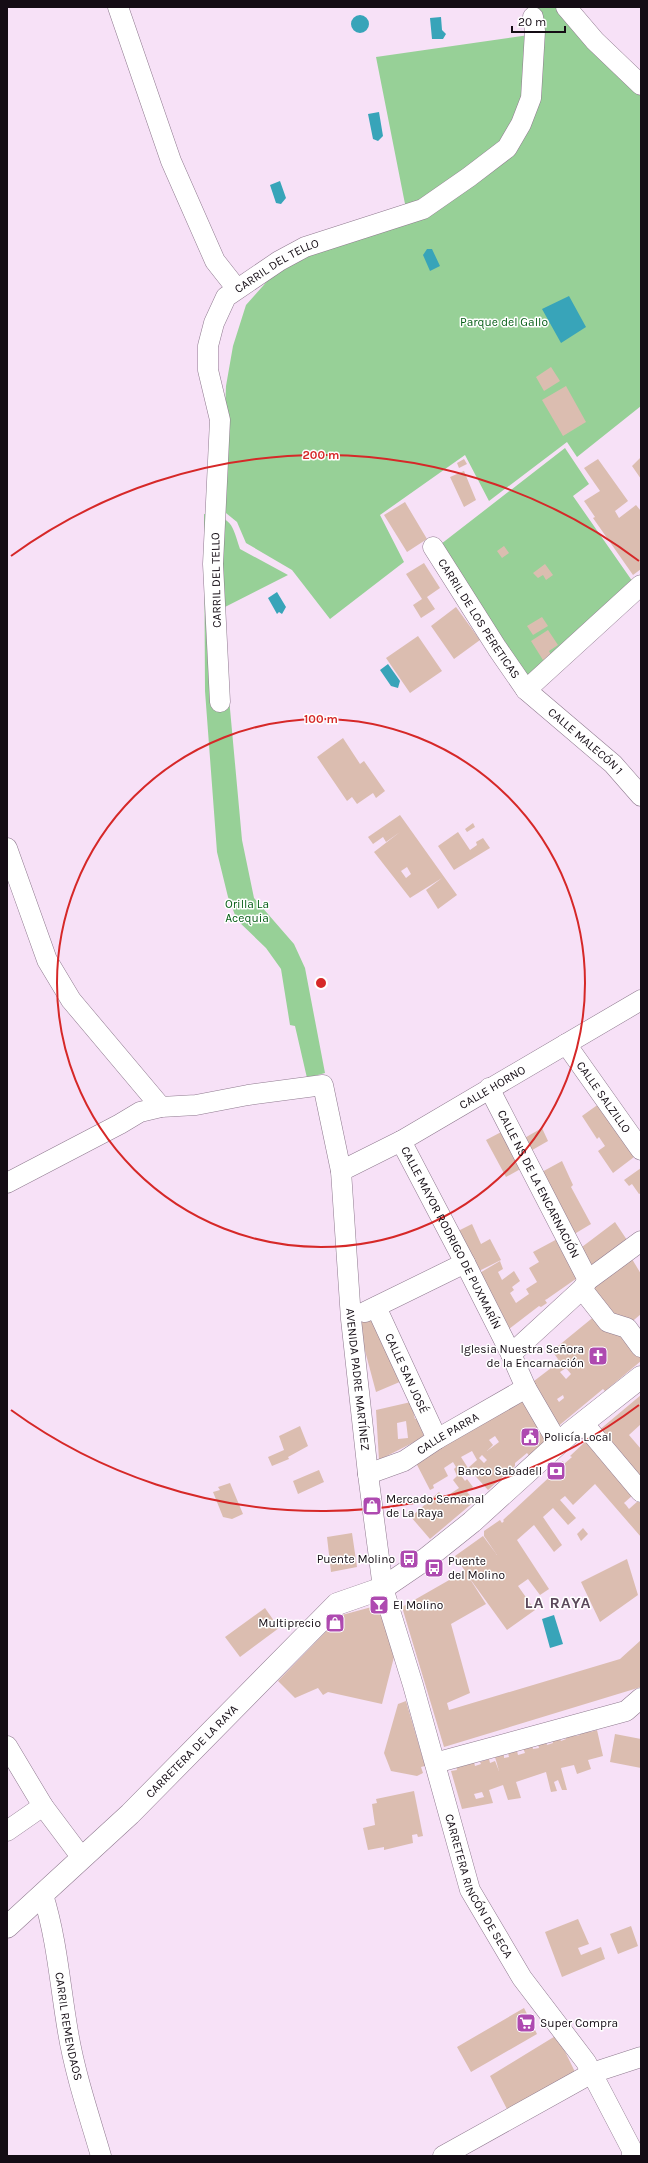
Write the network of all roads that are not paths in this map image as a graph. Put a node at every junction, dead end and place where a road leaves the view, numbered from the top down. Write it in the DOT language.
graph roads {
  1 [pos="118,7"];
  2 [pos="566,7"];
  3 [pos="533,17"];
  4 [pos="641,85"];
  5 [pos="237,289"];
  6 [pos="433,547"];
  7 [pos="641,585"];
  8 [pos="526,690"];
  9 [pos="220,702"];
  10 [pos="641,796"];
  11 [pos="7,848"];
  12 [pos="641,1000"];
  13 [pos="566,1044"];
  14 [pos="489,1088"];
  15 [pos="161,1107"];
  16 [pos="401,1141"];
  17 [pos="641,1150"];
  18 [pos="341,1171"];
  19 [pos="7,1183"];
  20 [pos="641,1241"];
  21 [pos="465,1263"];
  22 [pos="585,1284"];
  23 [pos="376,1307"];
  24 [pos="351,1319"];
  25 [pos="641,1347"];
  26 [pos="512,1354"];
  27 [pos="641,1377"];
  28 [pos="526,1388"];
  29 [pos="584,1423"];
  30 [pos="437,1439"];
  31 [pos="558,1443"];
  32 [pos="368,1474"];
  33 [pos="641,1492"];
  34 [pos="383,1588"];
  35 [pos="641,1698"];
  36 [pos="633,1713"];
  37 [pos="7,1746"];
  38 [pos="435,1763"];
  39 [pos="43,1806"];
  40 [pos="7,1830"];
  41 [pos="82,1858"];
  42 [pos="43,1895"];
  43 [pos="7,1927"];
  44 [pos="641,2057"];
  45 [pos="592,2073"];
  46 [pos="102,2156"];
  47 [pos="443,2156"];
  48 [pos="632,2156"];
  1 -- 5 [label="street"];
  2 -- 4 [label="street"];
  3 -- 5 [label="street, CARRIL DEL TELLO"];
  5 -- 9 [label="street, CARRIL DEL TELLO"];
  6 -- 8 [label="street, CARRIL DE LOS PERETICAS"];
  7 -- 8 [label="street"];
  8 -- 10 [label="street, CALLE MALECÓN 1"];
  11 -- 15 [label="street"];
  12 -- 13 [label="street, CALLE HORNO"];
  13 -- 14 [label="street, CALLE HORNO"];
  13 -- 17 [label="street, CALLE SALZILLO"];
  14 -- 16 [label="street, CALLE HORNO"];
  14 -- 22 [label="street, CALLE NS DE LA ENCARNACIÓN"];
  15 -- 18 [label="street, AVENIDA PADRE MARTÍNEZ"];
  15 -- 19 [label="street"];
  16 -- 18 [label="street, CALLE HORNO"];
  16 -- 21 [label="street, CALLE MAYOR RODRIGO DE PUXMARÍN"];
  18 -- 24 [label="street, AVENIDA PADRE MARTÍNEZ"];
  20 -- 22 [label="street"];
  21 -- 23 [label="street"];
  21 -- 26 [label="street, CALLE MAYOR RODRIGO DE PUXMARÍN"];
  22 -- 25 [label="street, CALLE NS DE LA ENCARNACIÓN"];
  22 -- 26 [label="street"];
  23 -- 24 [label="street"];
  23 -- 30 [label="street, CALLE SAN JOSÉ"];
  24 -- 32 [label="street, AVENIDA PADRE MARTÍNEZ"];
  26 -- 28 [label="street, CALLE MAYOR RODRIGO DE PUXMARÍN"];
  27 -- 29 [label="main road, CARRETERA DE LA RAYA"];
  28 -- 30 [label="street, CALLE PARRA"];
  28 -- 31 [label="street, CALLE MAYOR RODRIGO DE PUXMARÍN"];
  29 -- 31 [label="main road, CARRETERA DE LA RAYA"];
  29 -- 33 [label="street"];
  30 -- 32 [label="street, CALLE PARRA"];
  31 -- 34 [label="main road, CARRETERA DE LA RAYA"];
  32 -- 34 [label="street, AVENIDA PADRE MARTÍNEZ"];
  34 -- 38 [label="street, CARRETERA RINCÓN DE SECA"];
  34 -- 41 [label="main road, CARRETERA DE LA RAYA"];
  35 -- 36 [label="street"];
  36 -- 38 [label="street"];
  37 -- 39 [label="street"];
  38 -- 45 [label="street, CARRETERA RINCÓN DE SECA"];
  39 -- 40 [label="street"];
  39 -- 41 [label="street"];
  41 -- 42 [label="main road, CARRETERA DE LA RAYA"];
  42 -- 43 [label="main road, CARRETERA DE LA RAYA"];
  42 -- 46 [label="street, CARRIL REMENDAOS"];
  44 -- 45 [label="street"];
  45 -- 47 [label="street"];
  45 -- 48 [label="street, CARRETERA RINCÓN DE SECA"];
}
